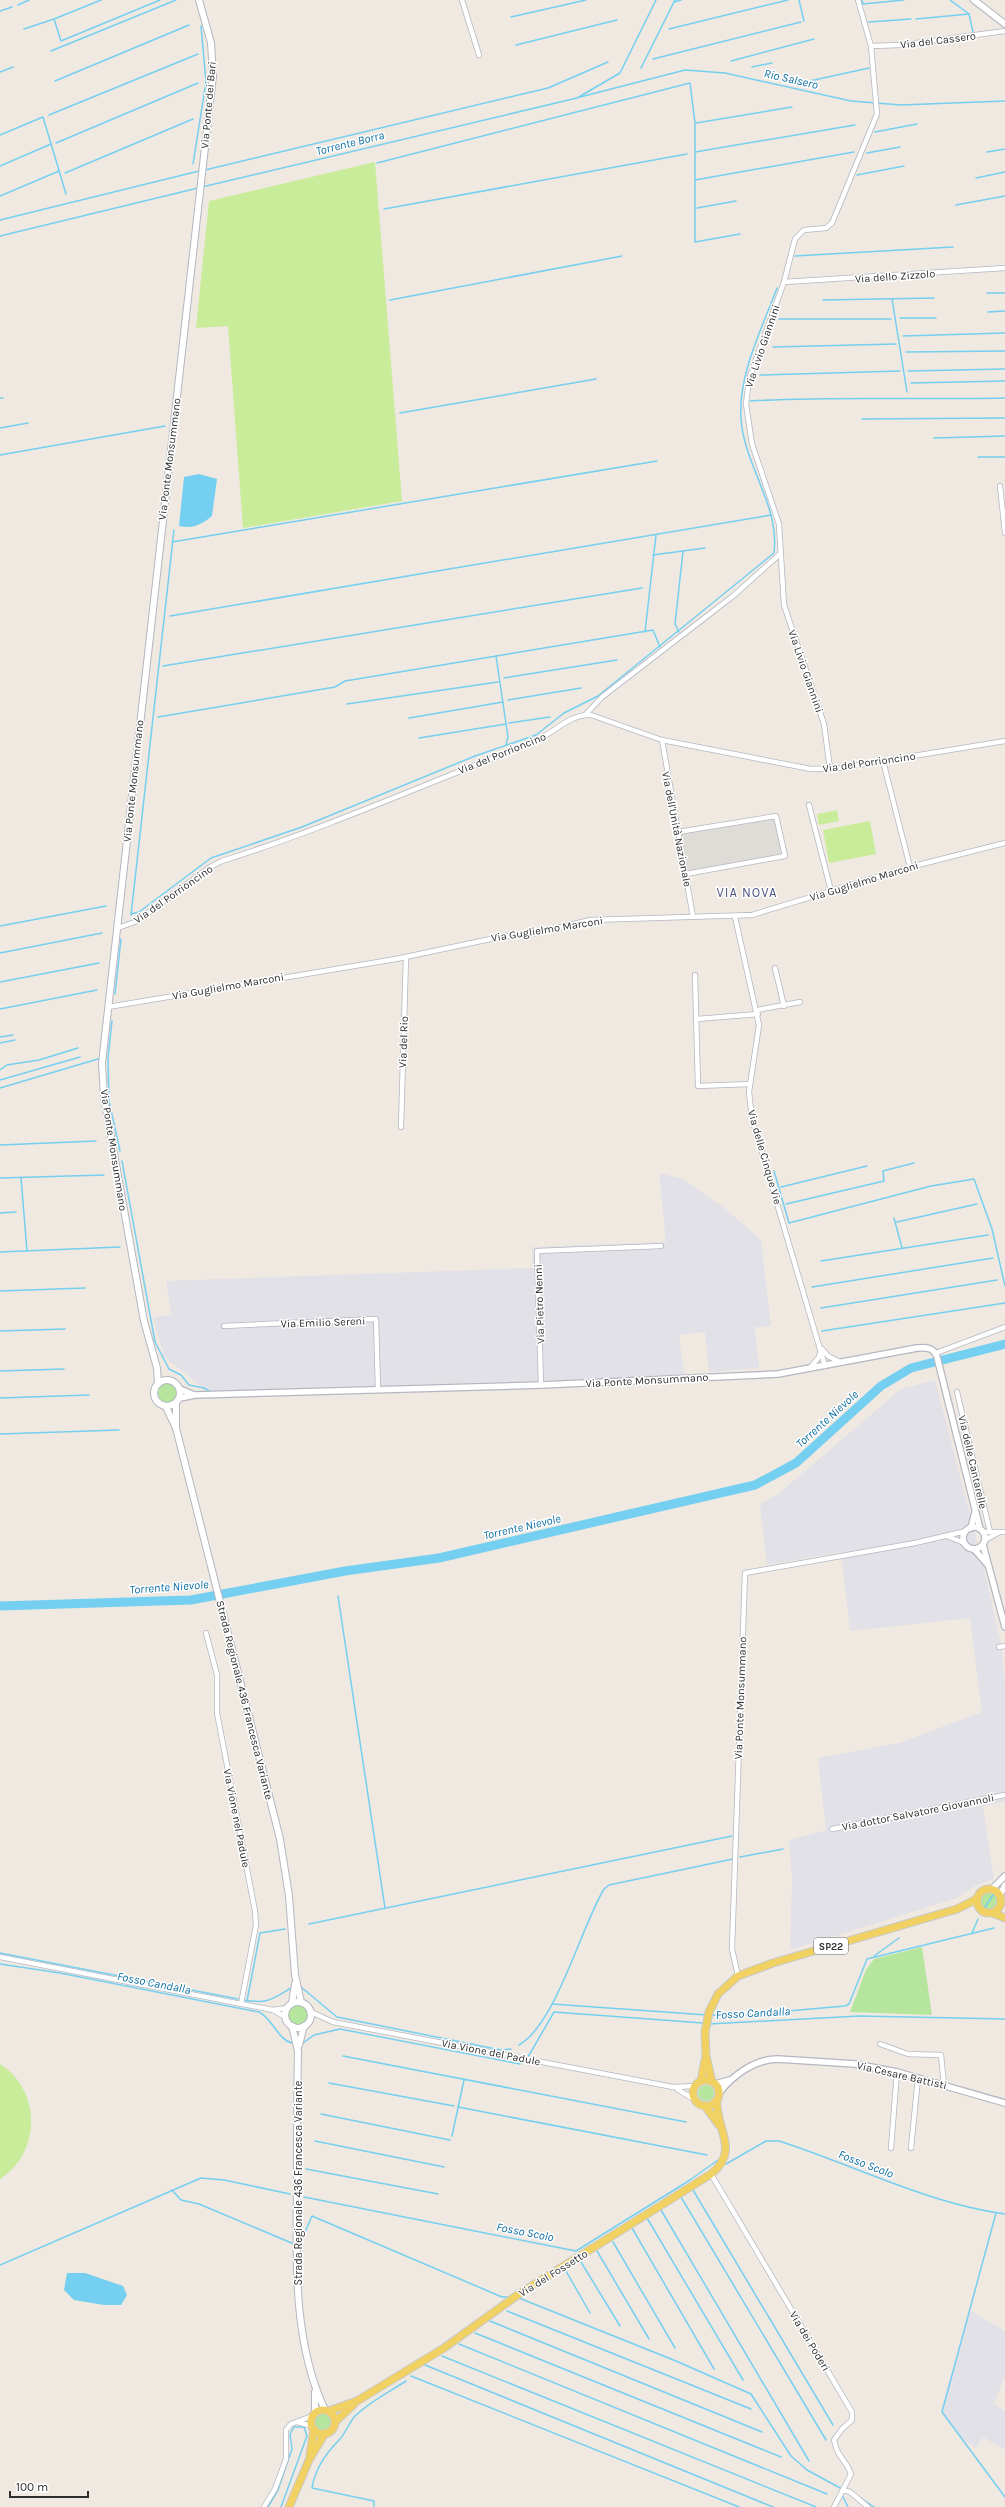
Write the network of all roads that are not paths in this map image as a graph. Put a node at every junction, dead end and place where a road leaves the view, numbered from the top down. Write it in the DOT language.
graph roads {
  1 [pos="200,0"];
  2 [pos="462,0"];
  3 [pos="858,0"];
  4 [pos="974,0"];
  5 [pos="1005,24"];
  6 [pos="1005,31"];
  7 [pos="871,46"];
  8 [pos="479,55"];
  9 [pos="200,190"];
  10 [pos="1005,268"];
  11 [pos="784,282"];
  12 [pos="1000,486"];
  13 [pos="1005,533"];
  14 [pos="780,554"];
  15 [pos="586,714"];
  16 [pos="662,740"];
  17 [pos="1005,741"];
  18 [pos="883,761"];
  19 [pos="830,769"];
  20 [pos="809,805"];
  21 [pos="678,832"];
  22 [pos="1005,843"];
  23 [pos="910,867"];
  24 [pos="686,874"];
  25 [pos="831,891"];
  26 [pos="693,917"];
  27 [pos="735,917"];
  28 [pos="118,928"];
  29 [pos="406,957"];
  30 [pos="775,968"];
  31 [pos="695,975"];
  32 [pos="800,1002"];
  33 [pos="784,1006"];
  34 [pos="108,1007"];
  35 [pos="758,1012"];
  36 [pos="697,1019"];
  37 [pos="750,1084"];
  38 [pos="401,1127"];
  39 [pos="661,1246"];
  40 [pos="224,1326"];
  41 [pos="1005,1327"];
  42 [pos="821,1347"];
  43 [pos="936,1356"];
  44 [pos="841,1363"];
  45 [pos="825,1366"];
  46 [pos="157,1368"];
  47 [pos="809,1369"];
  48 [pos="167,1380"];
  49 [pos="158,1384"];
  50 [pos="541,1385"];
  51 [pos="180,1389"];
  52 [pos="378,1389"];
  53 [pos="956,1392"];
  54 [pos="194,1395"];
  55 [pos="180,1398"];
  56 [pos="176,1404"];
  57 [pos="166,1407"];
  58 [pos="176,1428"];
  59 [pos="982,1503"];
  60 [pos="975,1506"];
  61 [pos="968,1530"];
  62 [pos="981,1531"];
  63 [pos="990,1532"];
  64 [pos="1002,1532"];
  65 [pos="947,1536"];
  66 [pos="984,1542"];
  67 [pos="964,1543"];
  68 [pos="974,1549"];
  69 [pos="990,1567"];
  70 [pos="1005,1627"];
  71 [pos="206,1633"];
  72 [pos="1005,1646"];
  73 [pos="999,1647"];
  74 [pos="1005,1795"];
  75 [pos="832,1829"];
  76 [pos="1005,1876"];
  77 [pos="1005,1885"];
  78 [pos="992,1889"];
  79 [pos="1000,1895"];
  80 [pos="977,1898"];
  81 [pos="1003,1906"];
  82 [pos="978,1908"];
  83 [pos="957,1909"];
  84 [pos="993,1913"];
  85 [pos="1005,1918"];
  86 [pos="0,1957"];
  87 [pos="296,1974"];
  88 [pos="738,1976"];
  89 [pos="292,2002"];
  90 [pos="301,2002"];
  91 [pos="240,2004"];
  92 [pos="287,2008"];
  93 [pos="273,2010"];
  94 [pos="311,2012"];
  95 [pos="285,2017"];
  96 [pos="292,2026"];
  97 [pos="304,2026"];
  98 [pos="880,2044"];
  99 [pos="298,2051"];
  100 [pos="706,2056"];
  101 [pos="897,2072"];
  102 [pos="918,2078"];
  103 [pos="730,2080"];
  104 [pos="714,2083"];
  105 [pos="698,2084"];
  106 [pos="944,2085"];
  107 [pos="673,2087"];
  108 [pos="718,2097"];
  109 [pos="695,2100"];
  110 [pos="1005,2103"];
  111 [pos="704,2106"];
  112 [pos="723,2132"];
  113 [pos="891,2148"];
  114 [pos="911,2148"];
  115 [pos="711,2174"];
  116 [pos="315,2386"];
  117 [pos="357,2401"];
  118 [pos="327,2411"];
  119 [pos="314,2414"];
  120 [pos="295,2422"];
  121 [pos="335,2422"];
  122 [pos="313,2428"];
  123 [pos="324,2433"];
  124 [pos="309,2460"];
  125 [pos="843,2489"];
  126 [pos="264,2507"];
  127 [pos="289,2507"];
  128 [pos="834,2507"];
  129 [pos="868,2507"];
  1 -- 9 [label="main road, Via Ponte dei Bari"];
  2 -- 8 [label="street"];
  3 -- 7 [label="street, Via Livio Giannini"];
  4 -- 5 [label="main road"];
  6 -- 7 [label="street, Via del Cassero"];
  7 -- 11 [label="street, Via Livio Giannini"];
  9 -- 28 [label="main road, Via Ponte Monsummano"];
  10 -- 11 [label="street, Via dello Zizzolo"];
  11 -- 14 [label="street, Via Livio Giannini"];
  12 -- 13 [label="street"];
  14 -- 15 [label="street"];
  14 -- 19 [label="street, Via Livio Giannini"];
  15 -- 16 [label="street, Via del Porrioncino"];
  15 -- 28 [label="street, Via del Porrioncino"];
  16 -- 19 [label="street, Via del Porrioncino"];
  16 -- 21 [label="street, Via dell'Unità Nazionale"];
  17 -- 18 [label="street, Via del Porrioncino"];
  18 -- 19 [label="street, Via del Porrioncino"];
  18 -- 23 [label="street"];
  20 -- 25 [label="street"];
  21 -- 24 [label="street, Via dell'Unità Nazionale"];
  21 -- 24 [label="street"];
  22 -- 23 [label="street, Via Guglielmo Marconi"];
  23 -- 25 [label="street, Via Guglielmo Marconi"];
  24 -- 26 [label="street, Via dell'Unità Nazionale"];
  25 -- 27 [label="street, Via Guglielmo Marconi"];
  26 -- 27 [label="street, Via Guglielmo Marconi"];
  26 -- 29 [label="street, Via Guglielmo Marconi"];
  27 -- 35 [label="street, Via delle Cinque Vie"];
  28 -- 34 [label="main road, Via Ponte Monsummano"];
  29 -- 34 [label="street, Via Guglielmo Marconi"];
  29 -- 38 [label="street, Via del Rio"];
  30 -- 33 [label="street"];
  31 -- 36 [label="street"];
  32 -- 33 [label="street"];
  33 -- 35 [label="street"];
  34 -- 46 [label="main road, Via Ponte Monsummano"];
  35 -- 36 [label="street"];
  35 -- 37 [label="street, Via delle Cinque Vie"];
  36 -- 37 [label="street"];
  37 -- 42 [label="street, Via delle Cinque Vie"];
  39 -- 50 [label="street, Via Pietro Nenni"];
  40 -- 52 [label="street, Via Emilio Sereni"];
  41 -- 43 [label="street"];
  42 -- 44 [label="street"];
  42 -- 45 [label="street, Via delle Cinque Vie"];
  42 -- 47 [label="street"];
  43 -- 44 [label="street, Via Ponte Monsummano"];
  43 -- 60 [label="street"];
  44 -- 45 [label="street, Via Ponte Monsummano"];
  45 -- 47 [label="street, Via Ponte Monsummano"];
  46 -- 48 [label="main road"];
  46 -- 49 [label="main road"];
  47 -- 50 [label="street, Via Ponte Monsummano"];
  48 -- 49 [label="main road"];
  48 -- 51 [label="main road"];
  49 -- 57 [label="main road"];
  50 -- 52 [label="street, Via Ponte Monsummano"];
  51 -- 54 [label="street"];
  51 -- 55 [label="main road"];
  52 -- 54 [label="street, Via Ponte Monsummano"];
  53 -- 59 [label="street, Via delle Cantarelle"];
  54 -- 55 [label="street"];
  55 -- 56 [label="main road"];
  56 -- 57 [label="main road"];
  56 -- 58 [label="main road"];
  57 -- 58 [label="main road"];
  58 -- 87 [label="main road, Strada Regionale 436 Francesca Variante"];
  59 -- 60 [label="street"];
  59 -- 63 [label="street, Via delle Cantarelle"];
  60 -- 61 [label="street"];
  60 -- 62 [label="street"];
  61 -- 62 [label="street"];
  61 -- 65 [label="street, Via Ponte Monsummano"];
  61 -- 67 [label="street"];
  62 -- 63 [label="street"];
  62 -- 66 [label="street"];
  63 -- 64 [label="street"];
  64 -- 66 [label="street"];
  65 -- 67 [label="street"];
  65 -- 88 [label="street, Via Ponte Monsummano"];
  66 -- 68 [label="street"];
  66 -- 69 [label="street"];
  67 -- 68 [label="street"];
  68 -- 69 [label="street"];
  69 -- 70 [label="street"];
  71 -- 91 [label="street, Via Vione nel Padule"];
  72 -- 73 [label="street"];
  74 -- 75 [label="street, Via dottor Salvatore Giovannoli"];
  76 -- 78 [label="street"];
  77 -- 79 [label="street"];
  78 -- 79 [label="main road"];
  78 -- 80 [label="main road, SP22"];
  79 -- 81 [label="main road"];
  80 -- 82 [label="main road"];
  80 -- 83 [label="main road, SP22"];
  81 -- 84 [label="main road"];
  82 -- 83 [label="main road, SP22"];
  82 -- 84 [label="main road, SP22"];
  83 -- 88 [label="main road, SP22"];
  84 -- 85 [label="main road"];
  86 -- 91 [label="street"];
  87 -- 89 [label="main road"];
  87 -- 90 [label="main road"];
  88 -- 100 [label="main road, SP22"];
  89 -- 90 [label="main road"];
  89 -- 92 [label="main road"];
  90 -- 94 [label="main road"];
  91 -- 93 [label="street"];
  92 -- 93 [label="street"];
  92 -- 95 [label="main road"];
  93 -- 95 [label="street"];
  94 -- 97 [label="main road"];
  94 -- 107 [label="street, Via Vione del Padule"];
  95 -- 96 [label="main road"];
  96 -- 97 [label="main road"];
  96 -- 99 [label="main road"];
  97 -- 99 [label="main road"];
  98 -- 106 [label="street"];
  99 -- 116 [label="main road, Strada Regionale 436 Francesca Variante"];
  100 -- 104 [label="main road, SP22"];
  100 -- 105 [label="main road, SP22"];
  101 -- 102 [label="street, Via Cesare Battisti"];
  101 -- 103 [label="street, Via Cesare Battisti"];
  101 -- 113 [label="street"];
  102 -- 106 [label="street, Via Cesare Battisti"];
  102 -- 114 [label="street"];
  103 -- 104 [label="street"];
  103 -- 108 [label="street"];
  104 -- 105 [label="main road"];
  104 -- 108 [label="main road, SP22"];
  105 -- 107 [label="street"];
  105 -- 109 [label="main road, SP22"];
  106 -- 110 [label="street, Via Cesare Battisti"];
  107 -- 109 [label="street"];
  108 -- 111 [label="main road"];
  108 -- 112 [label="main road, Via del Fossetto"];
  109 -- 111 [label="main road"];
  111 -- 112 [label="main road"];
  112 -- 115 [label="main road, Via del Fossetto"];
  115 -- 117 [label="main road, Via del Fossetto"];
  115 -- 125 [label="street, Via dei Poderi"];
  116 -- 118 [label="main road"];
  116 -- 119 [label="main road"];
  117 -- 118 [label="main road"];
  117 -- 121 [label="main road"];
  118 -- 119 [label="main road"];
  118 -- 121 [label="main road"];
  119 -- 120 [label="street"];
  119 -- 122 [label="main road"];
  120 -- 122 [label="street"];
  120 -- 126 [label="street"];
  121 -- 123 [label="main road"];
  122 -- 123 [label="main road"];
  122 -- 124 [label="main road"];
  123 -- 124 [label="main road"];
  124 -- 127 [label="main road"];
  125 -- 128 [label="street, Via dei Poderi"];
  125 -- 129 [label="street"];
}
